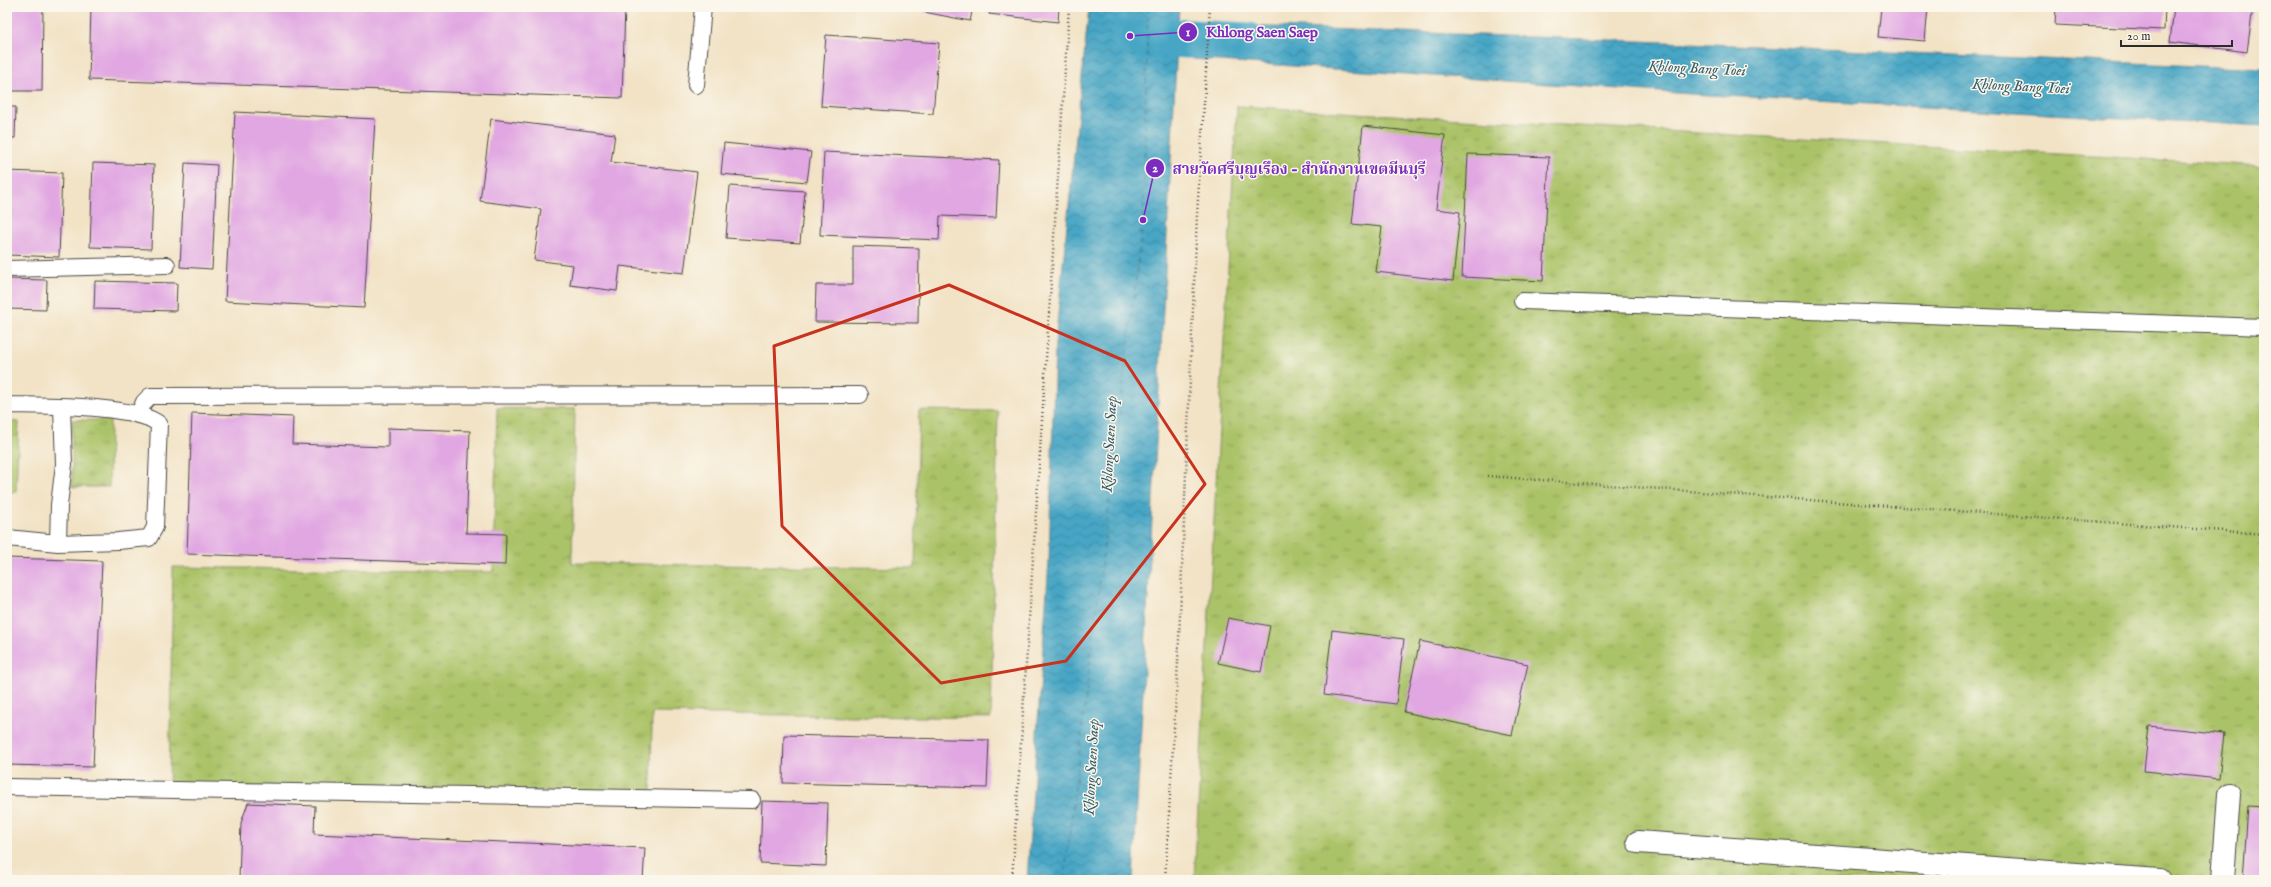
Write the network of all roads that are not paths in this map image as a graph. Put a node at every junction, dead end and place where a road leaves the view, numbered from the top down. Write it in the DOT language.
graph roads {
  1 [pos="703,7"];
  2 [pos="696,85"];
  3 [pos="167,265"];
  4 [pos="7,269"];
  5 [pos="1522,301"];
  6 [pos="2264,327"];
  7 [pos="860,395"];
  8 [pos="7,405"];
  9 [pos="62,407"];
  10 [pos="138,415"];
  11 [pos="7,538"];
  12 [pos="58,543"];
  13 [pos="7,787"];
  14 [pos="2229,794"];
  15 [pos="752,800"];
  16 [pos="1638,842"];
  17 [pos="2159,880"];
  18 [pos="2223,880"];
  1 -- 2 [label="lane"];
  3 -- 4 [label="lane"];
  5 -- 6 [label="lane"];
  7 -- 10 [label="lane"];
  8 -- 9 [label="lane"];
  9 -- 10 [label="lane"];
  9 -- 12 [label="lane"];
  10 -- 12 [label="lane"];
  11 -- 12 [label="lane"];
  13 -- 15 [label="lane"];
  14 -- 18 [label="street"];
  16 -- 17 [label="street"];
}
